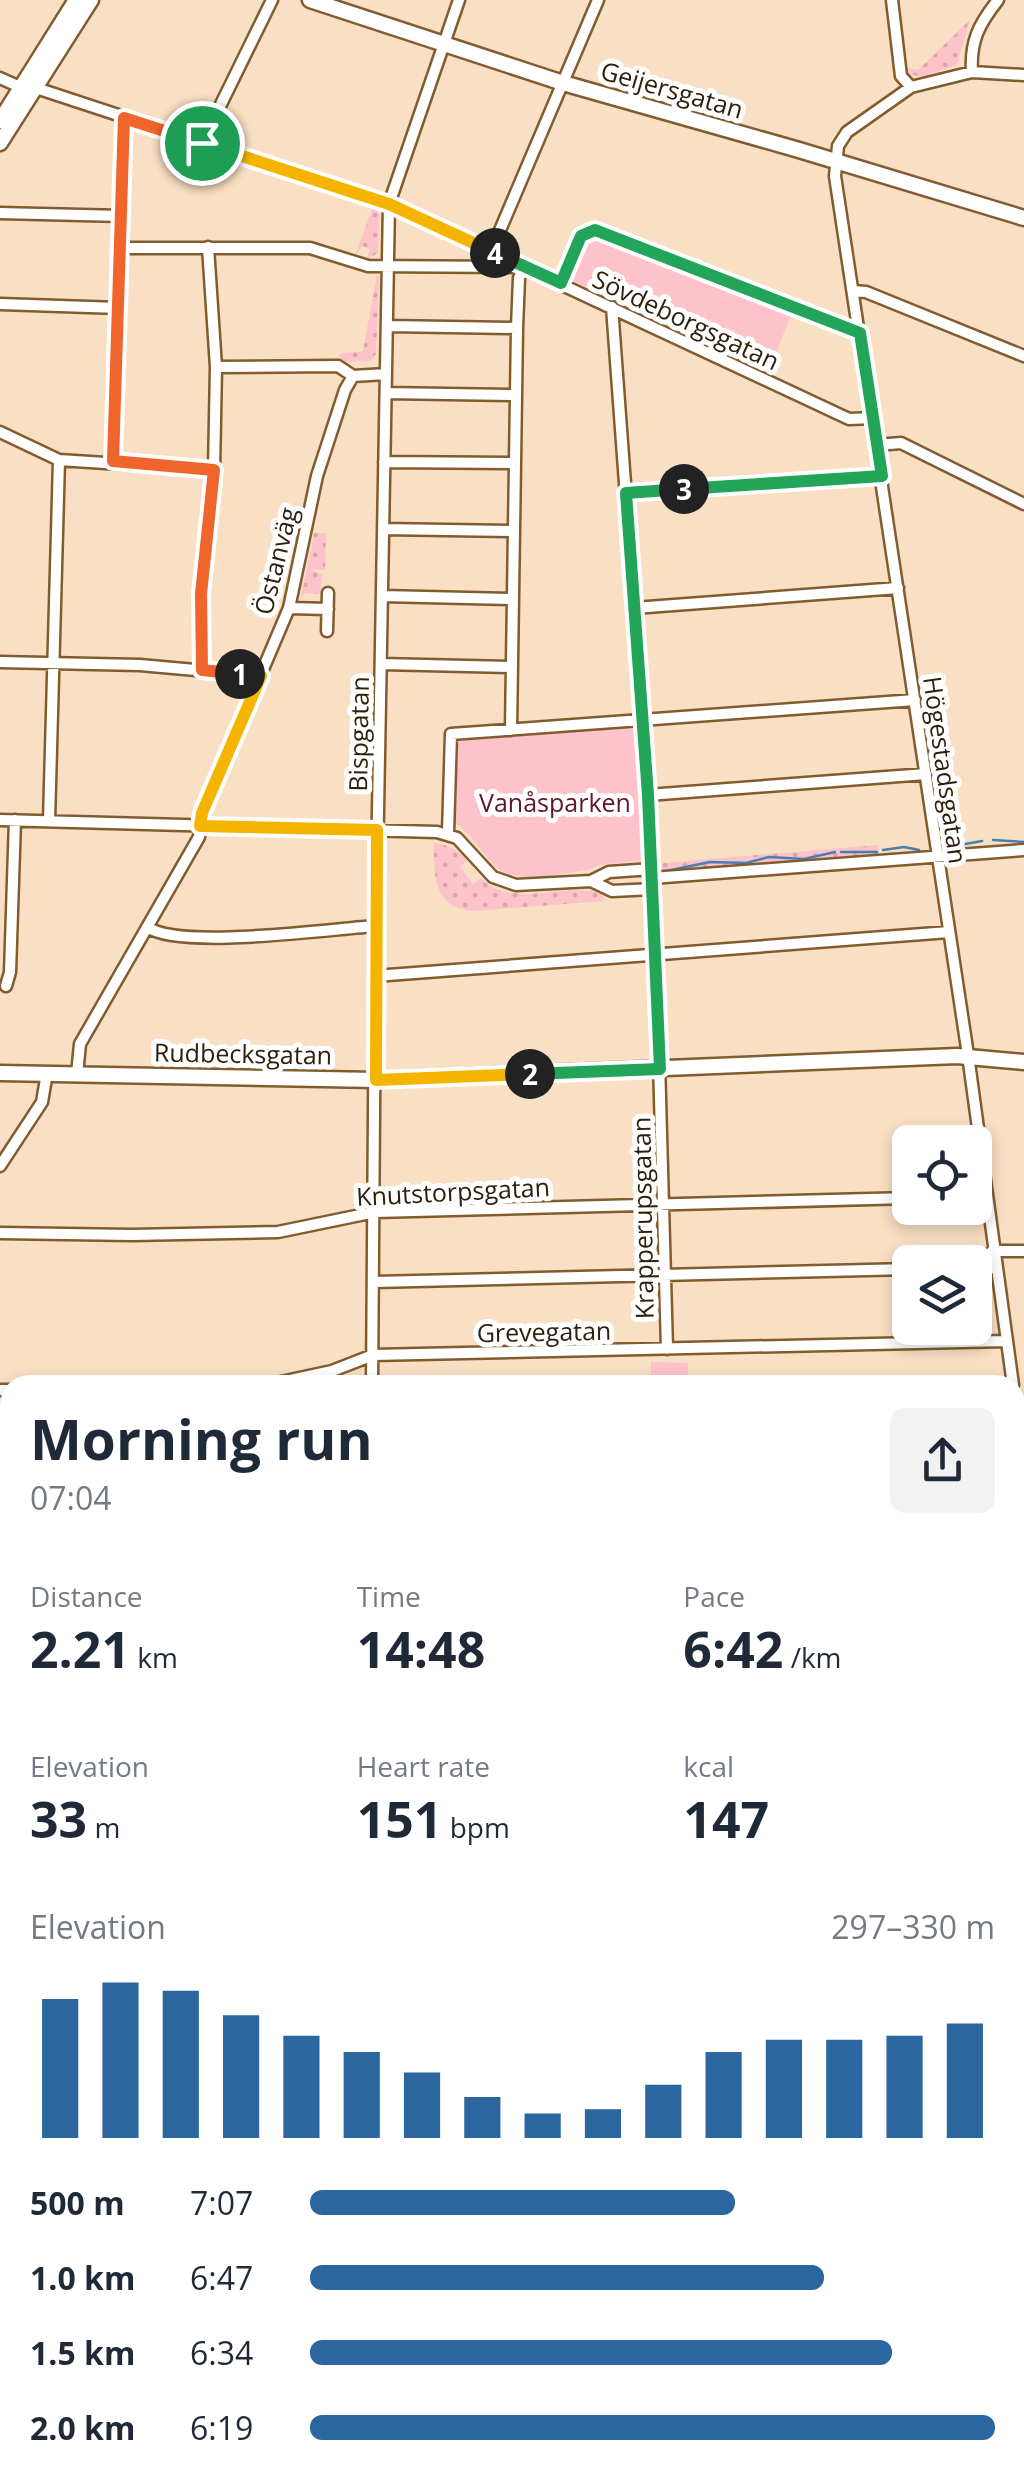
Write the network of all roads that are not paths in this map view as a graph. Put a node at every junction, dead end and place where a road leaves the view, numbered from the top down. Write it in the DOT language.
graph roads {
  1 [pos="76,0"];
  2 [pos="91,0"];
  3 [pos="272,0"];
  4 [pos="310,0"];
  5 [pos="459,0"];
  6 [pos="598,0"];
  7 [pos="892,0"];
  8 [pos="998,0"];
  9 [pos="446,46"];
  10 [pos="972,72"];
  11 [pos="1024,76"];
  12 [pos="0,78"];
  13 [pos="562,84"];
  14 [pos="26,87"];
  15 [pos="911,87"];
  16 [pos="124,118"];
  17 [pos="0,121"];
  18 [pos="0,142"];
  19 [pos="202,143"];
  20 [pos="836,161"];
  21 [pos="389,204"];
  22 [pos="0,213"];
  23 [pos="122,216"];
  24 [pos="1024,218"];
  25 [pos="208,247"];
  26 [pos="121,248"];
  27 [pos="491,252"];
  28 [pos="388,264"];
  29 [pos="485,266"];
  30 [pos="524,267"];
  31 [pos="561,283"];
  32 [pos="854,291"];
  33 [pos="0,304"];
  34 [pos="612,307"];
  35 [pos="119,308"];
  36 [pos="388,326"];
  37 [pos="517,328"];
  38 [pos="860,333"];
  39 [pos="1024,356"];
  40 [pos="216,367"];
  41 [pos="386,374"];
  42 [pos="353,376"];
  43 [pos="386,393"];
  44 [pos="516,395"];
  45 [pos="872,418"];
  46 [pos="0,432"];
  47 [pos="877,445"];
  48 [pos="59,460"];
  49 [pos="113,461"];
  50 [pos="384,462"];
  51 [pos="515,463"];
  52 [pos="214,470"];
  53 [pos="882,476"];
  54 [pos="626,493"];
  55 [pos="1024,504"];
  56 [pos="383,528"];
  57 [pos="514,531"];
  58 [pos="898,588"];
  59 [pos="328,593"];
  60 [pos="382,596"];
  61 [pos="513,598"];
  62 [pos="289,608"];
  63 [pos="634,608"];
  64 [pos="328,609"];
  65 [pos="327,631"];
  66 [pos="0,662"];
  67 [pos="54,664"];
  68 [pos="381,664"];
  69 [pos="512,667"];
  70 [pos="202,670"];
  71 [pos="261,676"];
  72 [pos="915,700"];
  73 [pos="644,721"];
  74 [pos="511,730"];
  75 [pos="926,774"];
  76 [pos="648,795"];
  77 [pos="0,820"];
  78 [pos="15,820"];
  79 [pos="49,821"];
  80 [pos="200,826"];
  81 [pos="377,830"];
  82 [pos="448,834"];
  83 [pos="1024,850"];
  84 [pos="938,857"];
  85 [pos="652,879"];
  86 [pos="590,881"];
  87 [pos="376,926"];
  88 [pos="147,927"];
  89 [pos="949,932"];
  90 [pos="656,954"];
  91 [pos="375,976"];
  92 [pos="6,986"];
  93 [pos="968,1055"];
  94 [pos="1024,1062"];
  95 [pos="660,1069"];
  96 [pos="46,1073"];
  97 [pos="0,1074"];
  98 [pos="77,1074"];
  99 [pos="376,1080"];
  100 [pos="974,1125"];
  101 [pos="0,1166"];
  102 [pos="892,1198"];
  103 [pos="664,1203"];
  104 [pos="375,1212"];
  105 [pos="0,1233"];
  106 [pos="992,1251"];
  107 [pos="1024,1251"];
  108 [pos="995,1268"];
  109 [pos="892,1270"];
  110 [pos="665,1275"];
  111 [pos="374,1282"];
  112 [pos="1006,1341"];
  113 [pos="667,1349"];
  114 [pos="373,1355"];
  115 [pos="313,1375"];
  116 [pos="372,1375"];
  117 [pos="1011,1375"];
  118 [pos="0,1515"];
  119 [pos="0,1569"];
  1 -- 14 [label="street"];
  2 -- 14 [label="street"];
  3 -- 19 [label="street"];
  4 -- 9 [label="street, Geijersgatan"];
  5 -- 9 [label="street"];
  6 -- 13 [label="street"];
  7 -- 15 [label="street"];
  8 -- 10 [label="street"];
  9 -- 13 [label="street, Geijersgatan"];
  9 -- 21 [label="street"];
  10 -- 11 [label="street"];
  10 -- 15 [label="street"];
  12 -- 14 [label="street, Sövdeborgsgatan"];
  13 -- 20 [label="street, Geijersgatan"];
  13 -- 27 [label="street"];
  14 -- 16 [label="street, Sövdeborgsgatan"];
  14 -- 17 [label="street"];
  14 -- 18 [label="street"];
  15 -- 20 [label="street"];
  16 -- 19 [label="street, Sövdeborgsgatan"];
  16 -- 23 [label="street"];
  19 -- 21 [label="street, Sövdeborgsgatan"];
  20 -- 24 [label="street, Geijersgatan"];
  20 -- 32 [label="street, Högestadsgatan"];
  21 -- 27 [label="street, Sövdeborgsgatan"];
  21 -- 28 [label="street, Bispgatan"];
  22 -- 23 [label="street"];
  23 -- 26 [label="street"];
  25 -- 26 [label="street"];
  25 -- 28 [label="street"];
  25 -- 40 [label="street"];
  26 -- 35 [label="street"];
  27 -- 29 [label="street"];
  27 -- 30 [label="street, Sövdeborgsgatan"];
  28 -- 29 [label="street"];
  28 -- 36 [label="street, Bispgatan"];
  29 -- 30 [label="street"];
  30 -- 31 [label="street, Sövdeborgsgatan"];
  30 -- 37 [label="street"];
  31 -- 34 [label="street, Sövdeborgsgatan"];
  31 -- 38 [label="street"];
  32 -- 38 [label="street, Högestadsgatan"];
  32 -- 39 [label="street"];
  33 -- 35 [label="street"];
  34 -- 45 [label="street, Sövdeborgsgatan"];
  34 -- 54 [label="street, Krapperupsgatan"];
  35 -- 49 [label="street"];
  36 -- 37 [label="street"];
  36 -- 41 [label="street, Bispgatan"];
  37 -- 44 [label="street"];
  38 -- 45 [label="street, Högestadsgatan"];
  40 -- 42 [label="street"];
  40 -- 52 [label="street"];
  41 -- 42 [label="street"];
  41 -- 43 [label="street, Bispgatan"];
  42 -- 62 [label="street, Östanväg"];
  43 -- 44 [label="street"];
  43 -- 50 [label="street, Bispgatan"];
  44 -- 51 [label="street"];
  45 -- 47 [label="street, Högestadsgatan"];
  46 -- 48 [label="street"];
  47 -- 53 [label="street, Högestadsgatan"];
  47 -- 55 [label="street"];
  48 -- 49 [label="street"];
  48 -- 67 [label="street"];
  49 -- 52 [label="street"];
  50 -- 51 [label="street"];
  50 -- 56 [label="street, Bispgatan"];
  51 -- 57 [label="street"];
  52 -- 70 [label="street"];
  53 -- 54 [label="street"];
  53 -- 58 [label="street, Högestadsgatan"];
  54 -- 63 [label="street, Krapperupsgatan"];
  56 -- 57 [label="street"];
  56 -- 60 [label="street, Bispgatan"];
  57 -- 61 [label="street"];
  58 -- 63 [label="street"];
  58 -- 72 [label="street, Högestadsgatan"];
  59 -- 64 [label="street"];
  60 -- 61 [label="street"];
  60 -- 68 [label="street, Bispgatan"];
  61 -- 69 [label="street"];
  62 -- 64 [label="street"];
  62 -- 71 [label="street, Östanväg"];
  63 -- 73 [label="street, Krapperupsgatan"];
  64 -- 65 [label="street"];
  66 -- 67 [label="street"];
  67 -- 70 [label="street"];
  67 -- 79 [label="street"];
  68 -- 69 [label="street"];
  68 -- 81 [label="street, Bispgatan"];
  69 -- 74 [label="street"];
  70 -- 71 [label="street"];
  71 -- 80 [label="street, Östanväg"];
  72 -- 73 [label="street"];
  72 -- 75 [label="street, Högestadsgatan"];
  73 -- 74 [label="street"];
  73 -- 76 [label="street, Krapperupsgatan"];
  74 -- 82 [label="street"];
  75 -- 76 [label="street"];
  75 -- 84 [label="street, Högestadsgatan"];
  76 -- 85 [label="street, Krapperupsgatan"];
  77 -- 78 [label="street"];
  78 -- 79 [label="street"];
  78 -- 92 [label="street"];
  79 -- 80 [label="street"];
  80 -- 81 [label="street"];
  80 -- 88 [label="street, Östanväg"];
  81 -- 82 [label="street"];
  81 -- 87 [label="street, Bispgatan"];
  82 -- 86 [label="street"];
  83 -- 84 [label="street"];
  84 -- 85 [label="street"];
  84 -- 89 [label="street, Högestadsgatan"];
  85 -- 86 [label="street"];
  85 -- 86 [label="street"];
  85 -- 90 [label="street, Krapperupsgatan"];
  87 -- 88 [label="street"];
  87 -- 91 [label="street, Bispgatan"];
  88 -- 98 [label="street, Östanväg"];
  89 -- 90 [label="street"];
  89 -- 93 [label="street, Högestadsgatan"];
  90 -- 91 [label="street"];
  90 -- 95 [label="street, Krapperupsgatan"];
  91 -- 99 [label="street, Bispgatan"];
  93 -- 94 [label="street, Rudbecksgatan"];
  93 -- 95 [label="street, Rudbecksgatan"];
  93 -- 100 [label="street, Högestadsgatan"];
  95 -- 99 [label="street, Rudbecksgatan"];
  95 -- 103 [label="street, Krapperupsgatan"];
  96 -- 97 [label="street, Rudbecksgatan"];
  96 -- 98 [label="street, Rudbecksgatan"];
  96 -- 101 [label="street"];
  98 -- 99 [label="street, Rudbecksgatan"];
  99 -- 104 [label="street, Bispgatan"];
  102 -- 103 [label="street, Knutstorpsgatan"];
  103 -- 104 [label="street, Knutstorpsgatan"];
  103 -- 110 [label="street, Krapperupsgatan"];
  104 -- 105 [label="street, Knutstorpsgatan"];
  104 -- 111 [label="street, Bispgatan"];
  106 -- 107 [label="street"];
  106 -- 108 [label="street, Högestadsgatan"];
  108 -- 112 [label="street, Högestadsgatan"];
  109 -- 110 [label="street"];
  110 -- 111 [label="street"];
  110 -- 113 [label="street, Krapperupsgatan"];
  111 -- 114 [label="street, Bispgatan"];
  112 -- 113 [label="street, Grevegatan"];
  112 -- 117 [label="street, Högestadsgatan"];
  113 -- 114 [label="street, Grevegatan"];
  114 -- 115 [label="street, Grevegatan"];
  114 -- 116 [label="street, Bispgatan"];
  118 -- 119 [label="street"];
}
